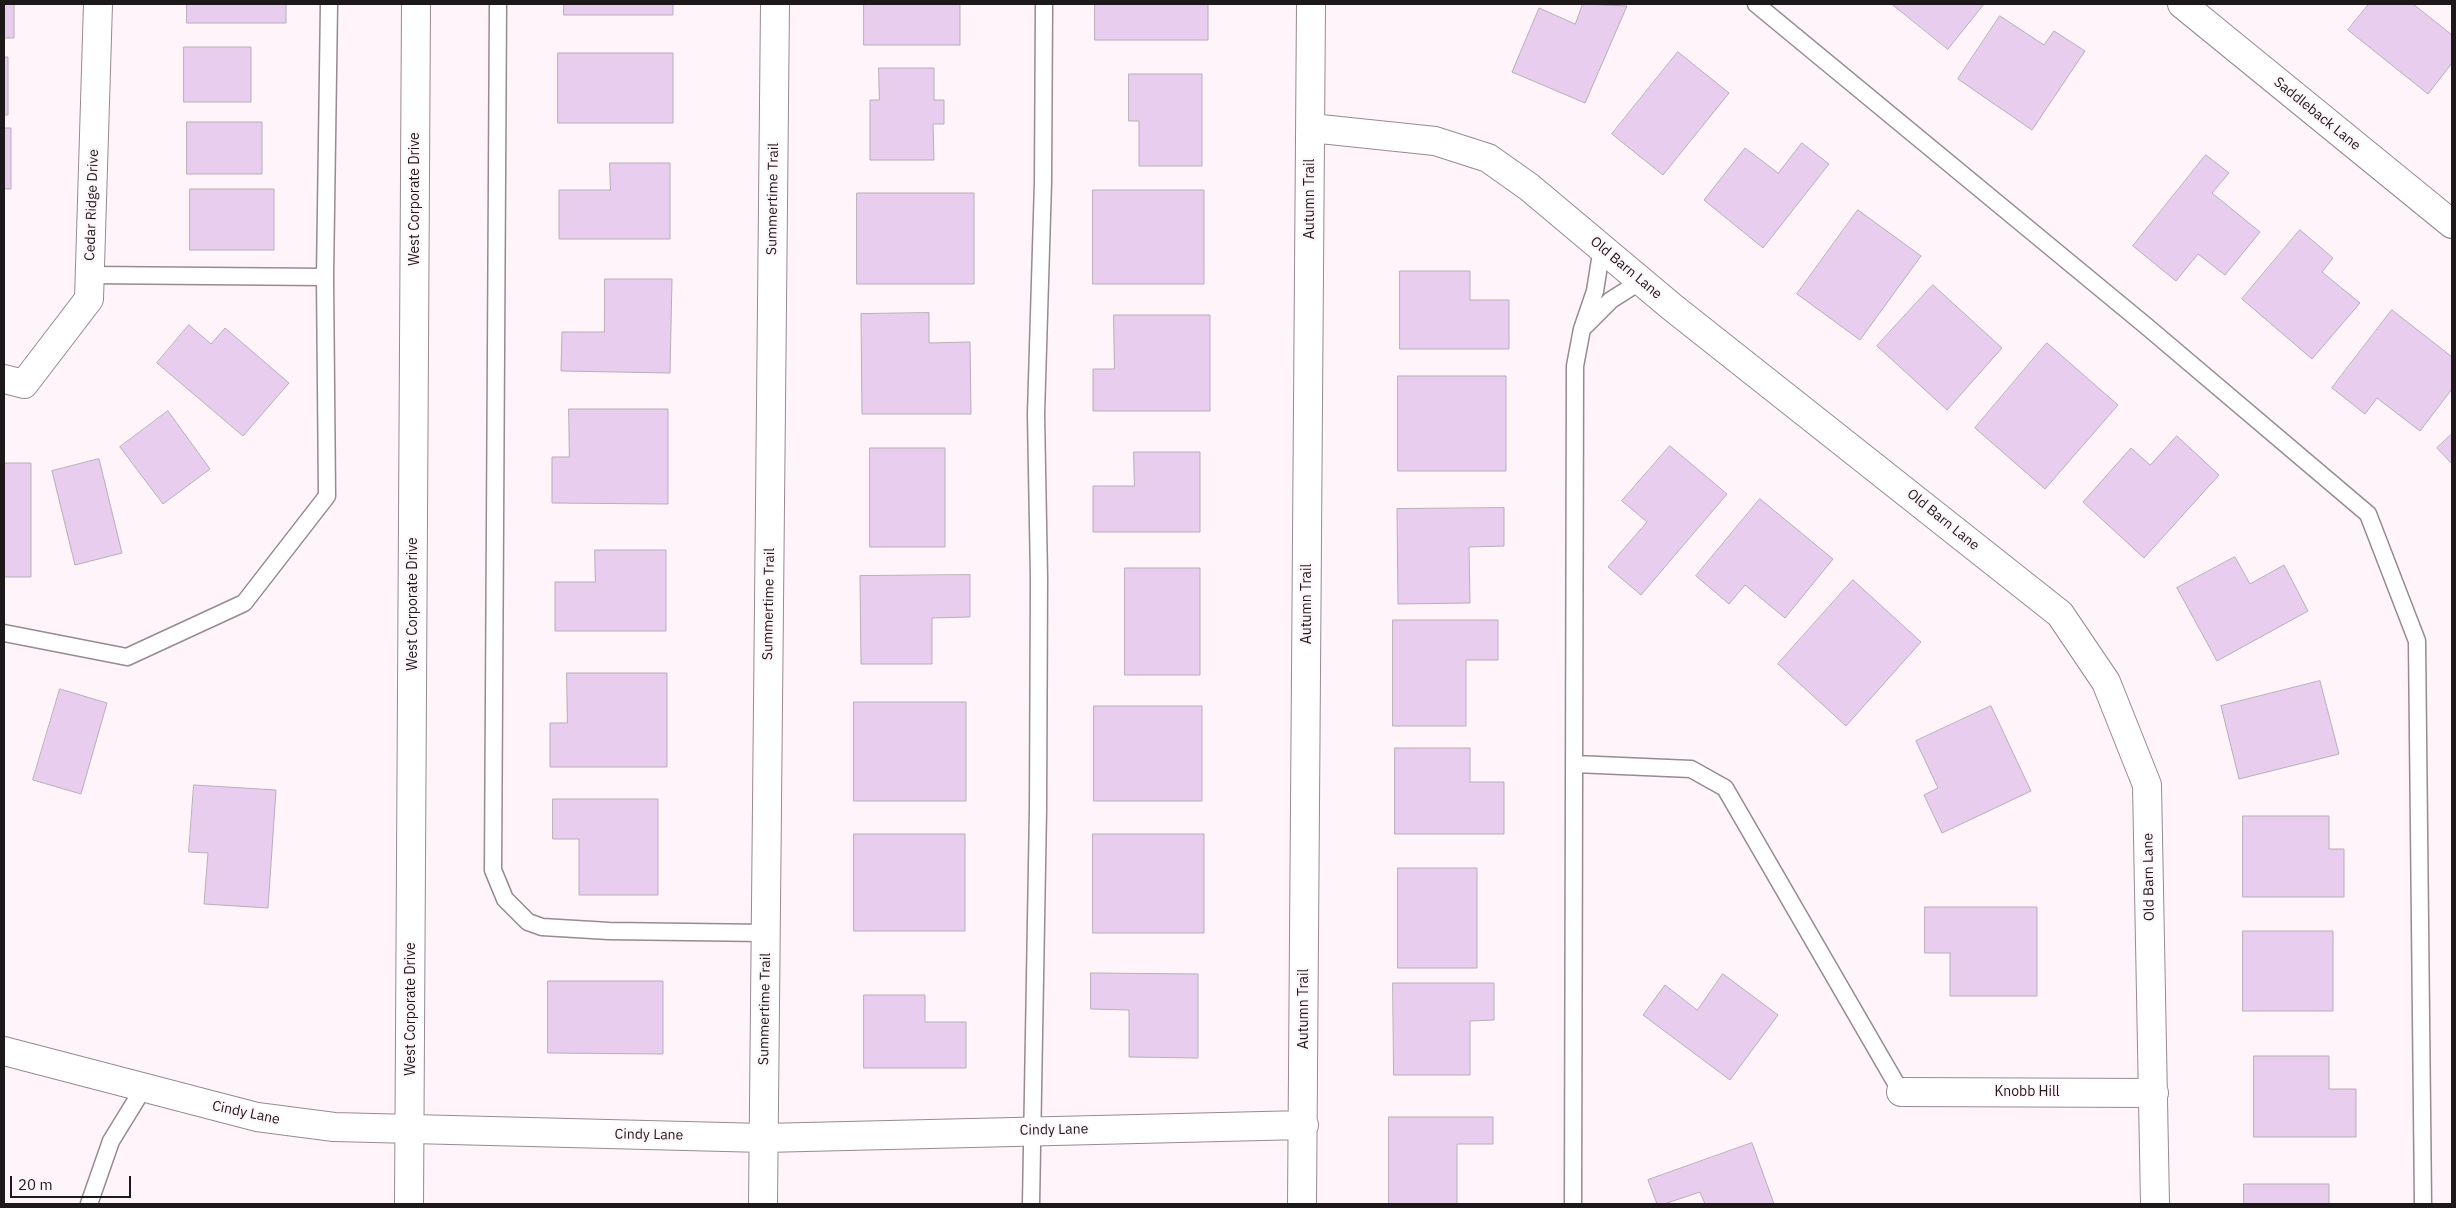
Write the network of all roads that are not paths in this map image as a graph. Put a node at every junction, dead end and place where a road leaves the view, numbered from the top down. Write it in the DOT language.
graph roads {
  1 [pos="98,4"];
  2 [pos="329,4"];
  3 [pos="416,4"];
  4 [pos="498,4"];
  5 [pos="776,4"];
  6 [pos="1044,4"];
  7 [pos="1311,4"];
  8 [pos="1756,4"];
  9 [pos="2182,4"];
  10 [pos="1311,128"];
  11 [pos="2452,224"];
  12 [pos="1602,248"];
  13 [pos="89,275"];
  14 [pos="325,277"];
  15 [pos="1641,281"];
  16 [pos="1582,329"];
  17 [pos="14,381"];
  18 [pos="4,634"];
  19 [pos="1575,764"];
  20 [pos="766,933"];
  21 [pos="4,1051"];
  22 [pos="143,1089"];
  23 [pos="1901,1092"];
  24 [pos="2154,1093"];
  25 [pos="1304,1125"];
  26 [pos="410,1130"];
  27 [pos="1032,1131"];
  28 [pos="764,1138"];
  29 [pos="90,1204"];
  30 [pos="409,1204"];
  31 [pos="763,1204"];
  32 [pos="1031,1204"];
  33 [pos="1302,1204"];
  34 [pos="1573,1204"];
  35 [pos="2155,1204"];
  36 [pos="2423,1204"];
  1 -- 13 [label="street, Cedar Ridge Drive"];
  2 -- 14 [label="lane"];
  3 -- 26 [label="street, West Corporate Drive"];
  4 -- 20 [label="lane"];
  5 -- 20 [label="street, Summertime Trail"];
  6 -- 27 [label="lane"];
  7 -- 10 [label="street, Autumn Trail"];
  8 -- 36 [label="lane"];
  9 -- 11 [label="street, Saddleback Lane"];
  10 -- 12 [label="street, Old Barn Lane"];
  10 -- 25 [label="street, Autumn Trail"];
  12 -- 15 [label="street, Old Barn Lane"];
  12 -- 16 [label="lane"];
  13 -- 14 [label="lane"];
  13 -- 17 [label="street, Cedar Ridge Drive"];
  14 -- 18 [label="lane"];
  15 -- 16 [label="lane"];
  15 -- 24 [label="street, Old Barn Lane"];
  16 -- 19 [label="lane"];
  19 -- 23 [label="lane"];
  19 -- 34 [label="lane"];
  20 -- 28 [label="street, Summertime Trail"];
  21 -- 22 [label="street, Cindy Lane"];
  22 -- 26 [label="street, Cindy Lane"];
  22 -- 29 [label="lane"];
  23 -- 24 [label="street, Knobb Hill"];
  24 -- 35 [label="street, Old Barn Lane"];
  25 -- 27 [label="street, Cindy Lane"];
  25 -- 33 [label="street, Autumn Trail"];
  26 -- 28 [label="street, Cindy Lane"];
  26 -- 30 [label="street, West Corporate Drive"];
  27 -- 28 [label="street, Cindy Lane"];
  27 -- 32 [label="lane"];
  28 -- 31 [label="street, Summertime Trail"];
}
